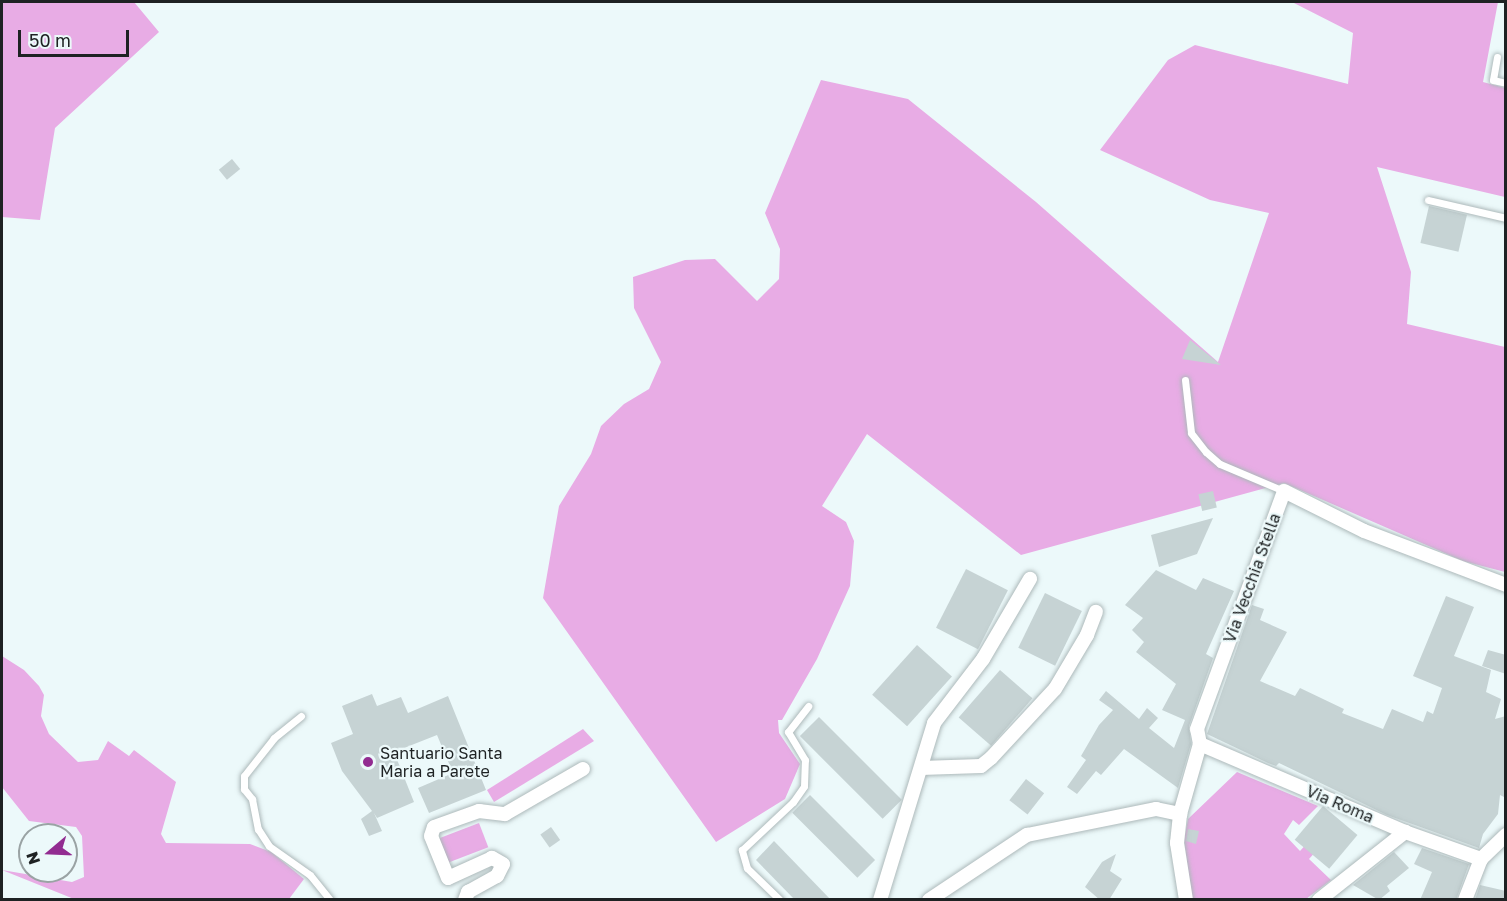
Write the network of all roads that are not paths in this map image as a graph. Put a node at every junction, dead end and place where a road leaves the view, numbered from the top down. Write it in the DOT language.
graph roads {
  1 [pos="1497,57"];
  2 [pos="1506,83"];
  3 [pos="1428,200"];
  4 [pos="1506,218"];
  5 [pos="1185,380"];
  6 [pos="1284,491"];
  7 [pos="1030,579"];
  8 [pos="1506,585"];
  9 [pos="1096,612"];
  10 [pos="808,706"];
  11 [pos="301,716"];
  12 [pos="1200,744"];
  13 [pos="921,768"];
  14 [pos="583,769"];
  15 [pos="1180,814"];
  16 [pos="1405,832"];
  17 [pos="1506,835"];
  18 [pos="1481,859"];
  19 [pos="330,900"];
  20 [pos="465,900"];
  21 [pos="780,900"];
  22 [pos="880,900"];
  23 [pos="929,900"];
  24 [pos="1186,900"];
  25 [pos="1318,900"];
  26 [pos="1465,900"];
  1 -- 2 [label="lane"];
  3 -- 4 [label="lane"];
  5 -- 6 [label="lane"];
  6 -- 8 [label="street, Via Vecchia Stella"];
  6 -- 12 [label="street, Via Vecchia Stella"];
  7 -- 13 [label="street"];
  9 -- 13 [label="street"];
  10 -- 21 [label="lane"];
  11 -- 19 [label="lane"];
  12 -- 15 [label="street, Via Vecchia Stella"];
  12 -- 16 [label="street, Via Roma"];
  13 -- 22 [label="street"];
  14 -- 20 [label="street"];
  15 -- 23 [label="street"];
  15 -- 24 [label="street, Via Vecchia Stella"];
  16 -- 18 [label="street, Via Roma"];
  16 -- 25 [label="street"];
  17 -- 18 [label="street"];
  18 -- 26 [label="street"];
}
